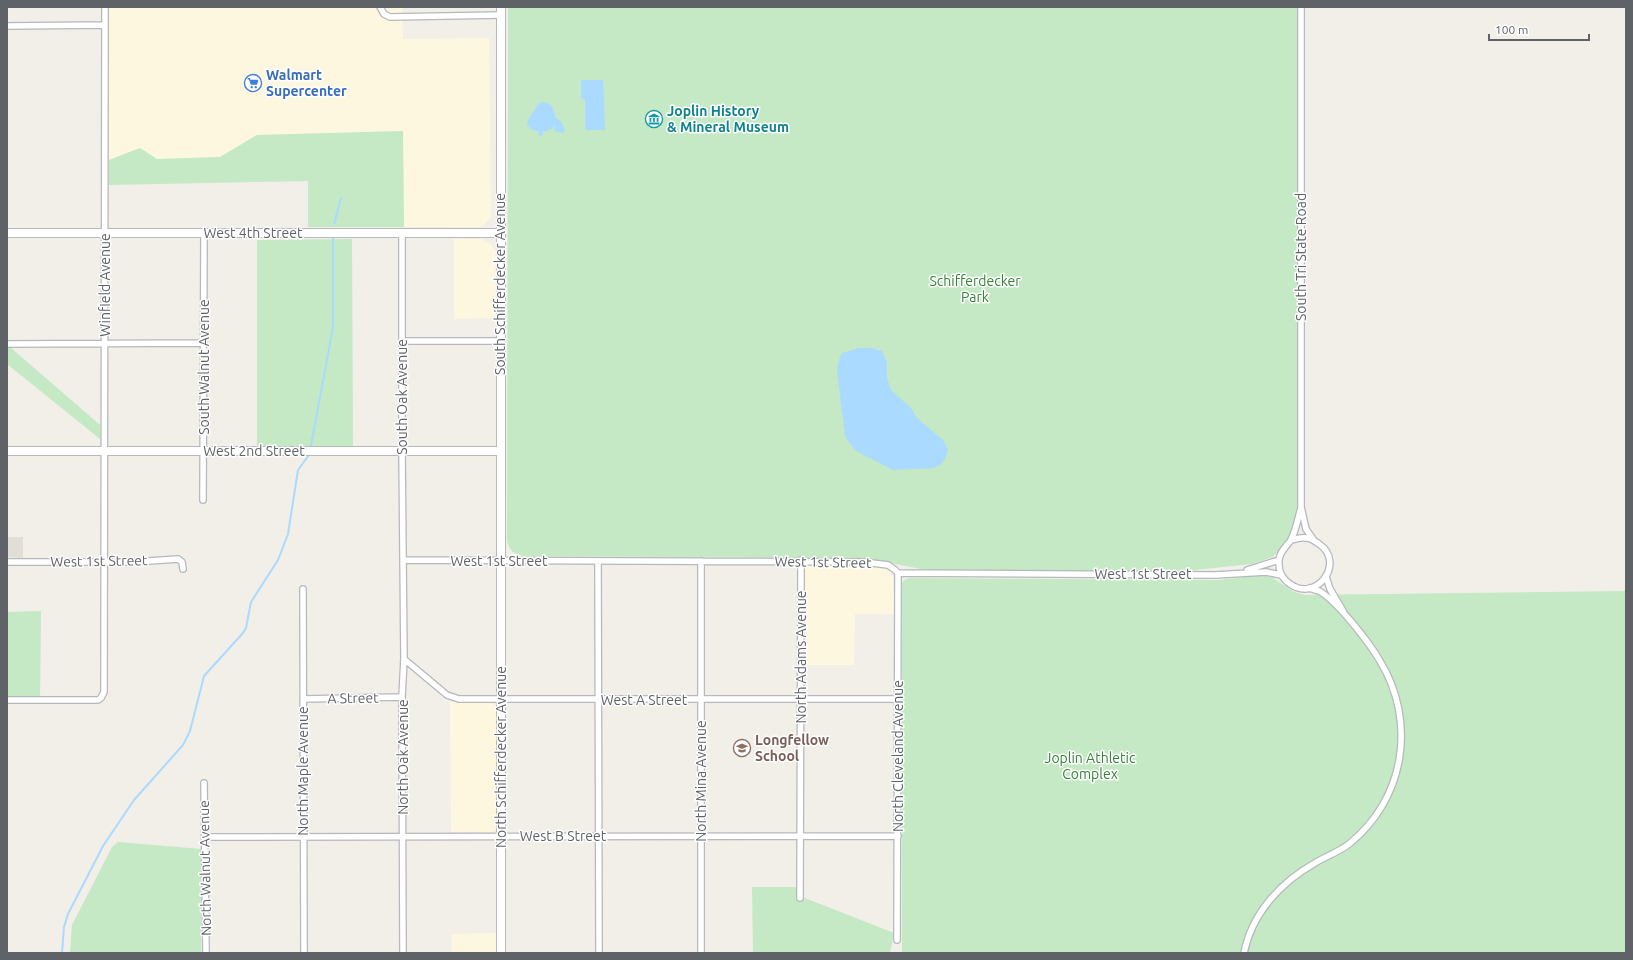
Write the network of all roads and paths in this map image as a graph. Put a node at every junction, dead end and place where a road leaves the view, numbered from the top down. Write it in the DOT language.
graph roads {
  1 [pos="105,7"];
  2 [pos="380,7"];
  3 [pos="1301,7"];
  4 [pos="501,11"];
  5 [pos="105,25"];
  6 [pos="7,26"];
  7 [pos="7,233"];
  8 [pos="105,233"];
  9 [pos="204,233"];
  10 [pos="402,233"];
  11 [pos="500,233"];
  12 [pos="402,341"];
  13 [pos="500,341"];
  14 [pos="105,343"];
  15 [pos="7,344"];
  16 [pos="204,344"];
  17 [pos="7,451"];
  18 [pos="105,451"];
  19 [pos="204,451"];
  20 [pos="402,451"];
  21 [pos="500,451"];
  22 [pos="203,500"];
  23 [pos="1301,507"];
  24 [pos="1313,539"];
  25 [pos="1291,540"];
  26 [pos="403,560"];
  27 [pos="801,560"];
  28 [pos="1279,560"];
  29 [pos="500,561"];
  30 [pos="598,561"];
  31 [pos="7,562"];
  32 [pos="105,562"];
  33 [pos="701,562"];
  34 [pos="183,569"];
  35 [pos="898,573"];
  36 [pos="1239,573"];
  37 [pos="1281,575"];
  38 [pos="1326,577"];
  39 [pos="1310,588"];
  40 [pos="303,589"];
  41 [pos="1346,617"];
  42 [pos="404,660"];
  43 [pos="402,697"];
  44 [pos="303,699"];
  45 [pos="501,699"];
  46 [pos="801,699"];
  47 [pos="898,699"];
  48 [pos="7,700"];
  49 [pos="598,700"];
  50 [pos="701,700"];
  51 [pos="204,783"];
  52 [pos="304,836"];
  53 [pos="403,836"];
  54 [pos="501,836"];
  55 [pos="599,836"];
  56 [pos="701,836"];
  57 [pos="801,836"];
  58 [pos="898,836"];
  59 [pos="205,837"];
  60 [pos="800,898"];
  61 [pos="897,940"];
  62 [pos="206,953"];
  63 [pos="304,953"];
  64 [pos="403,953"];
  65 [pos="501,953"];
  66 [pos="599,953"];
  67 [pos="701,953"];
  68 [pos="1244,953"];
  1 -- 5 [label="street, Winfield Avenue"];
  2 -- 4 [label="street"];
  3 -- 23 [label="street, South Tri State Road"];
  4 -- 11 [label="street, South Schifferdecker Avenue"];
  5 -- 6 [label="street"];
  5 -- 8 [label="street, Winfield Avenue"];
  7 -- 8 [label="street, West 4th Street"];
  8 -- 9 [label="street, West 4th Street"];
  8 -- 14 [label="street, Winfield Avenue"];
  9 -- 10 [label="street, West 4th Street"];
  9 -- 16 [label="street, South Walnut Avenue"];
  10 -- 11 [label="street, West 4th Street"];
  10 -- 12 [label="street, South Oak Avenue"];
  11 -- 13 [label="street, South Schifferdecker Avenue"];
  12 -- 13 [label="street"];
  12 -- 20 [label="street, South Oak Avenue"];
  13 -- 21 [label="street, South Schifferdecker Avenue"];
  14 -- 15 [label="street"];
  14 -- 16 [label="street"];
  14 -- 18 [label="street, Winfield Avenue"];
  16 -- 19 [label="street, South Walnut Avenue"];
  17 -- 18 [label="street, West 2nd Street"];
  18 -- 19 [label="street, West 2nd Street"];
  18 -- 32 [label="street, Winfield Avenue"];
  19 -- 20 [label="street, West 2nd Street"];
  19 -- 22 [label="street, South Walnut Avenue"];
  20 -- 21 [label="street, West 2nd Street"];
  20 -- 26 [label="street, South Oak Avenue"];
  21 -- 29 [label="street, South Schifferdecker Avenue"];
  23 -- 24 [label="street, South Tri State Road"];
  23 -- 25 [label="street, South Tri State Road"];
  24 -- 25 [label="street"];
  24 -- 38 [label="street, South Tri State Road"];
  25 -- 28 [label="street, South Tri State Road"];
  26 -- 29 [label="street, West 1st Street"];
  26 -- 42 [label="street, North Oak Avenue"];
  27 -- 33 [label="street, West 1st Street"];
  27 -- 35 [label="street, West 1st Street"];
  27 -- 46 [label="street, North Adams Avenue"];
  28 -- 36 [label="street, West 1st Street"];
  28 -- 37 [label="street"];
  29 -- 30 [label="street, West 1st Street"];
  29 -- 45 [label="street, North Schifferdecker Avenue"];
  30 -- 33 [label="street, West 1st Street"];
  30 -- 49 [label="street"];
  31 -- 32 [label="street, West 1st Street"];
  32 -- 34 [label="street, West 1st Street"];
  32 -- 48 [label="street, Winfield Avenue"];
  33 -- 50 [label="street, North Mina Avenue"];
  35 -- 36 [label="street, West 1st Street"];
  35 -- 47 [label="street, North Cleveland Avenue"];
  36 -- 37 [label="street, West 1st Street"];
  37 -- 39 [label="street"];
  38 -- 39 [label="street"];
  38 -- 41 [label="street"];
  39 -- 41 [label="street"];
  40 -- 44 [label="street, North Maple Avenue"];
  41 -- 68 [label="street"];
  42 -- 43 [label="street, North Oak Avenue"];
  42 -- 45 [label="street, West A Street"];
  43 -- 44 [label="street, A Street"];
  43 -- 53 [label="street, North Oak Avenue"];
  44 -- 52 [label="street, North Maple Avenue"];
  45 -- 49 [label="street, West A Street"];
  45 -- 54 [label="street, North Schifferdecker Avenue"];
  46 -- 47 [label="street, West A Street"];
  46 -- 50 [label="street, West A Street"];
  46 -- 57 [label="street, North Adams Avenue"];
  47 -- 58 [label="street, North Cleveland Avenue"];
  49 -- 50 [label="street, West A Street"];
  49 -- 55 [label="street"];
  50 -- 56 [label="street, North Mina Avenue"];
  51 -- 59 [label="street, North Walnut Avenue"];
  52 -- 53 [label="street, West B Street"];
  52 -- 59 [label="street, West B Street"];
  52 -- 63 [label="street, North Maple Avenue"];
  53 -- 54 [label="street, West B Street"];
  53 -- 64 [label="street, North Oak Avenue"];
  54 -- 55 [label="street, West B Street"];
  54 -- 65 [label="street, North Schifferdecker Avenue"];
  55 -- 56 [label="street, West B Street"];
  55 -- 66 [label="street"];
  56 -- 57 [label="street, West B Street"];
  56 -- 67 [label="street, North Mina Avenue"];
  57 -- 58 [label="street, West B Street"];
  57 -- 60 [label="street, North Adams Avenue"];
  58 -- 61 [label="street, North Cleveland Avenue"];
  59 -- 62 [label="street, North Walnut Avenue"];
}
